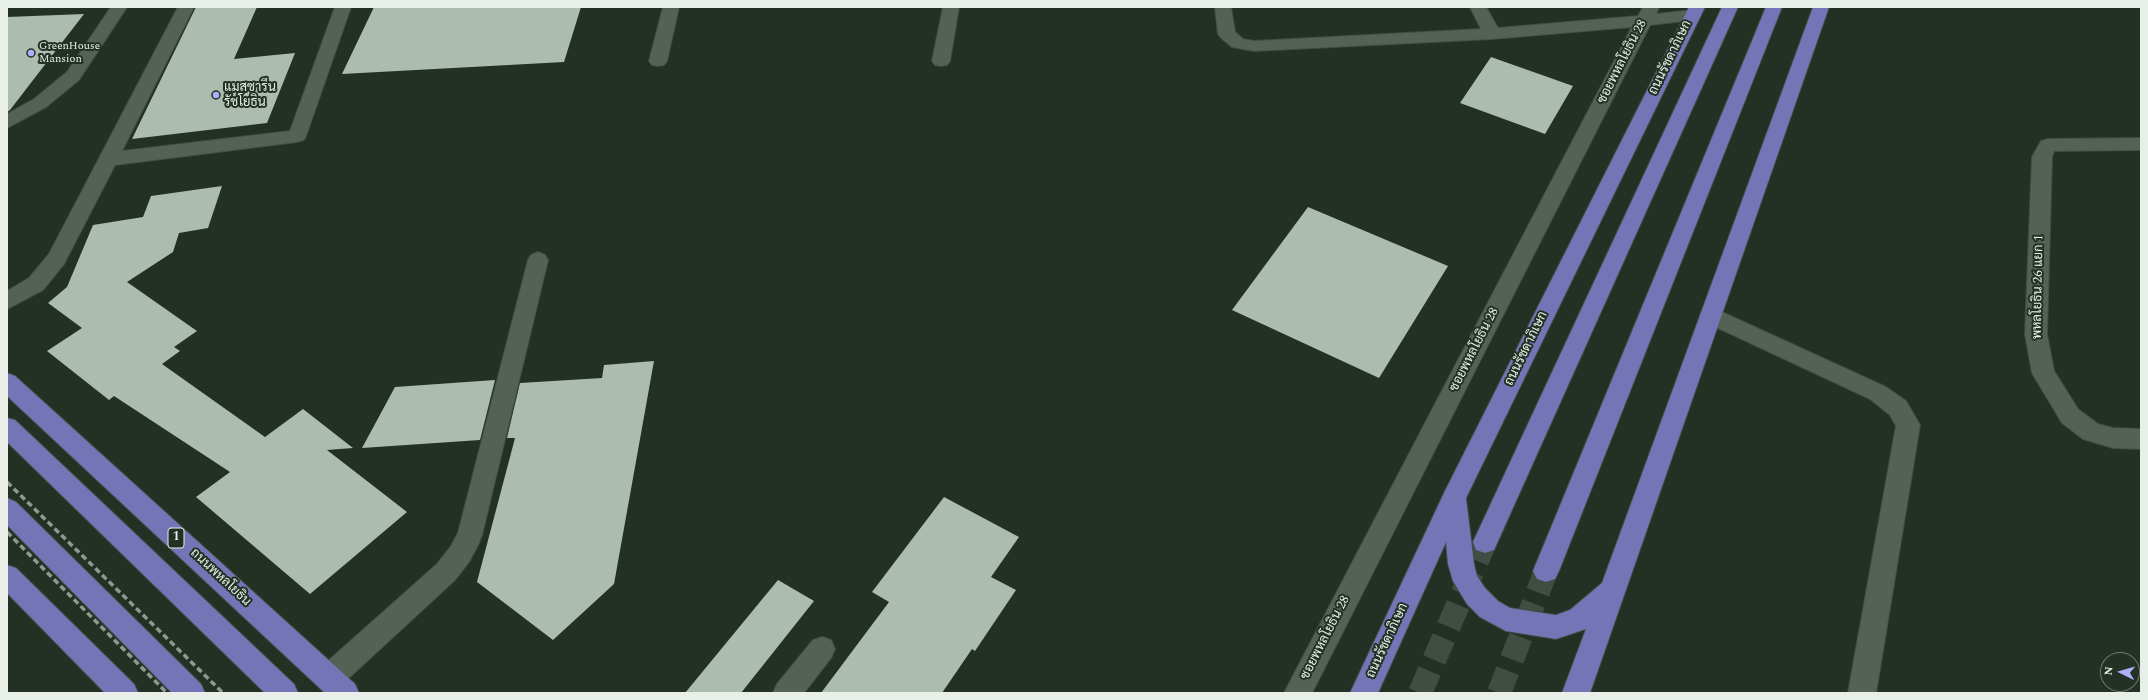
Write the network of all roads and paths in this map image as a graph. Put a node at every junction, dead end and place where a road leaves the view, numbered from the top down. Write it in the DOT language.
graph roads {
  1 [pos="118,7"];
  2 [pos="186,7"];
  3 [pos="343,7"];
  4 [pos="671,7"];
  5 [pos="951,7"];
  6 [pos="1223,7"];
  7 [pos="1478,7"];
  8 [pos="1730,7"];
  9 [pos="1774,7"];
  10 [pos="1821,7"];
  11 [pos="1692,10"];
  12 [pos="1648,14"];
  13 [pos="1492,34"];
  14 [pos="658,61"];
  15 [pos="941,61"];
  16 [pos="7,122"];
  17 [pos="2141,144"];
  18 [pos="108,160"];
  19 [pos="538,260"];
  20 [pos="7,301"];
  21 [pos="1711,315"];
  22 [pos="7,382"];
  23 [pos="7,426"];
  24 [pos="2141,440"];
  25 [pos="1454,498"];
  26 [pos="7,509"];
  27 [pos="1485,542"];
  28 [pos="1546,571"];
  29 [pos="7,576"];
  30 [pos="1613,590"];
  31 [pos="822,649"];
  32 [pos="337,686"];
  33 [pos="124,693"];
  34 [pos="191,693"];
  35 [pos="284,693"];
  36 [pos="787,693"];
  37 [pos="1298,693"];
  38 [pos="1364,693"];
  39 [pos="1576,693"];
  40 [pos="1862,693"];
  1 -- 16 [label="street"];
  2 -- 18 [label="street"];
  3 -- 18 [label="street"];
  4 -- 14 [label="street"];
  5 -- 15 [label="street"];
  6 -- 13 [label="street"];
  7 -- 13 [label="street"];
  8 -- 27 [label="main road"];
  9 -- 28 [label="main road"];
  10 -- 21 [label="main road"];
  11 -- 12 [label="street"];
  11 -- 25 [label="main road, ถนนรัชดาภิเษก"];
  12 -- 13 [label="street"];
  12 -- 37 [label="street, ซอยพหลโยธิน 28"];
  17 -- 24 [label="street, พหลโยธิน 26 แยก 1"];
  18 -- 20 [label="street"];
  19 -- 32 [label="street"];
  21 -- 30 [label="main road"];
  21 -- 40 [label="street"];
  22 -- 32 [label="main road, ถนนพหลโยธิน / 1"];
  23 -- 35 [label="main road"];
  25 -- 30 [label="main road"];
  25 -- 38 [label="main road, ถนนรัชดาภิเษก"];
  26 -- 34 [label="main road"];
  29 -- 33 [label="main road"];
  30 -- 39 [label="main road"];
  31 -- 36 [label="street"];
}
